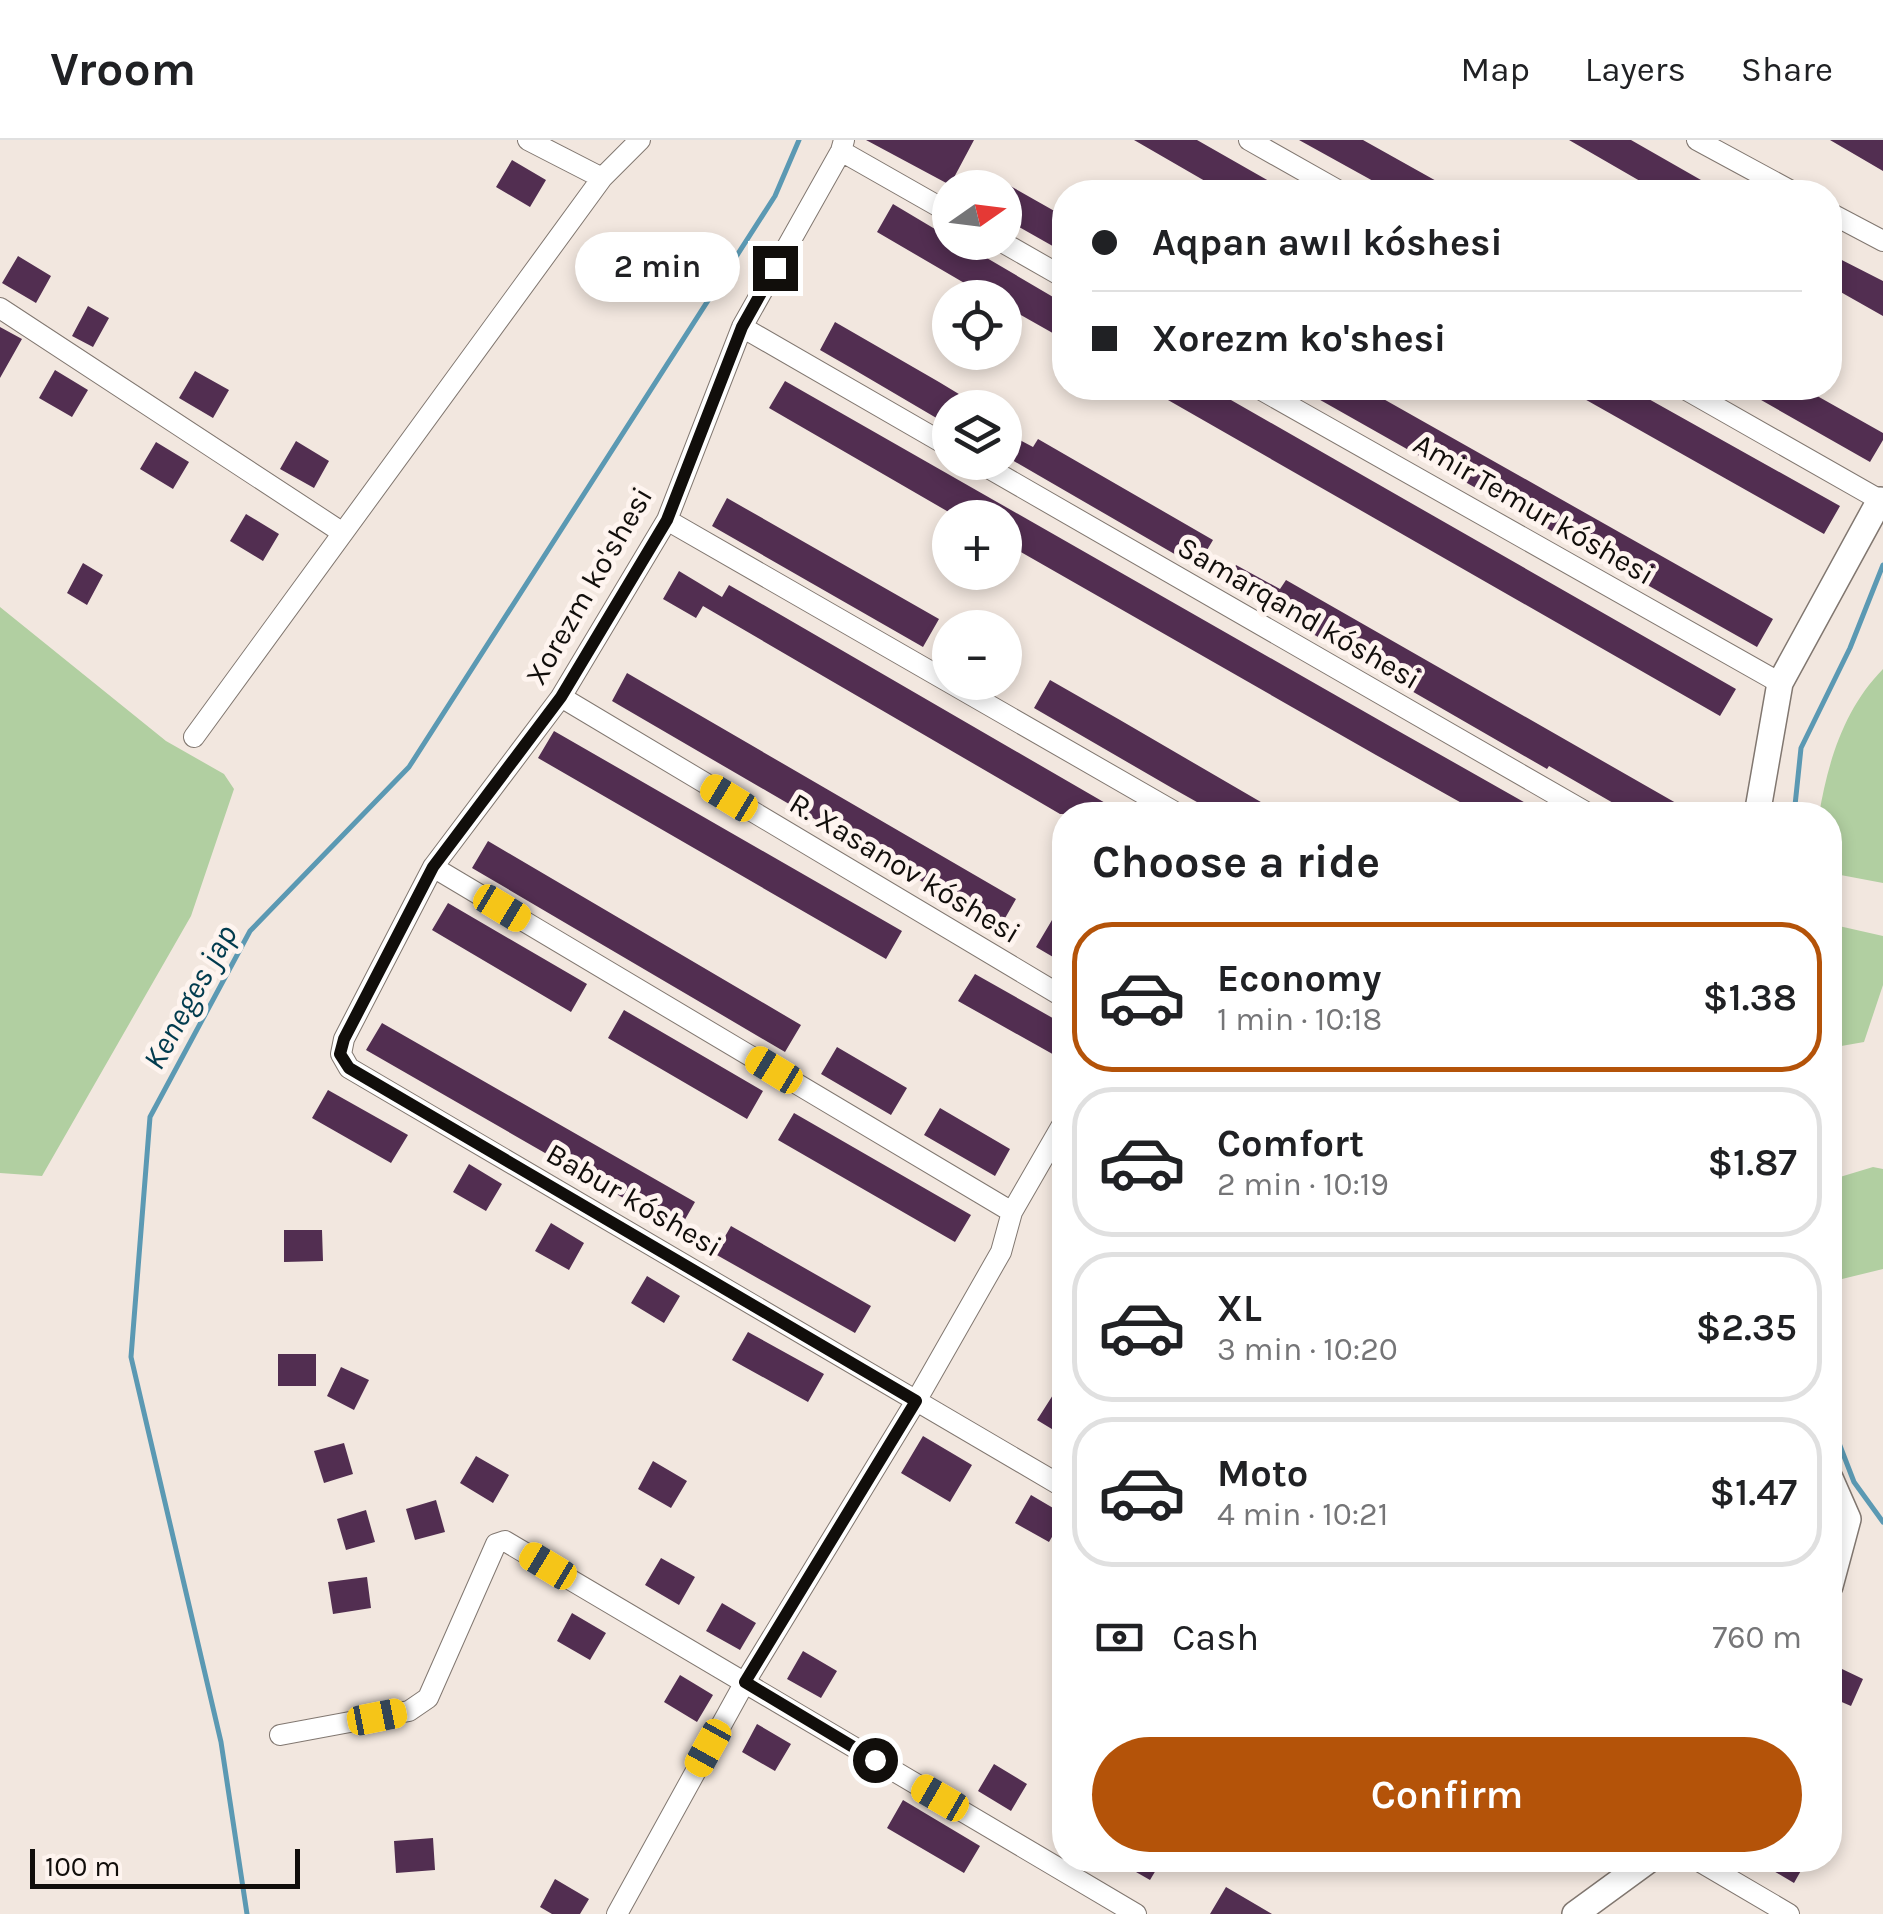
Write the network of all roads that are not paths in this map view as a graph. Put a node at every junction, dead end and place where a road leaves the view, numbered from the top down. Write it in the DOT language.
graph roads {
  1 [pos="528,140"];
  2 [pos="640,140"];
  3 [pos="1249,140"];
  4 [pos="1697,140"];
  5 [pos="842,146"];
  6 [pos="602,178"];
  7 [pos="1320,180"];
  8 [pos="1771,180"];
  9 [pos="932,202"];
  10 [pos="1842,219"];
  11 [pos="1883,241"];
  12 [pos="1022,253"];
  13 [pos="1052,271"];
  14 [pos="0,308"];
  15 [pos="742,327"];
  16 [pos="1279,400"];
  17 [pos="1704,400"];
  18 [pos="932,436"];
  19 [pos="1009,480"];
  20 [pos="1882,500"];
  21 [pos="667,520"];
  22 [pos="343,533"];
  23 [pos="1780,683"];
  24 [pos="561,697"];
  25 [pos="194,737"];
  26 [pos="1157,802"];
  27 [pos="1567,802"];
  28 [pos="1759,802"];
  29 [pos="433,867"];
  30 [pos="1052,990"];
  31 [pos="344,1039"];
  32 [pos="1052,1143"];
  33 [pos="1012,1212"];
  34 [pos="916,1401"];
  35 [pos="1052,1480"];
  36 [pos="1842,1505"];
  37 [pos="1842,1541"];
  38 [pos="745,1682"];
  39 [pos="280,1735"];
  40 [pos="1052,1864"];
  41 [pos="1065,1872"];
  42 [pos="1633,1872"];
  43 [pos="1717,1872"];
  44 [pos="616,1914"];
  45 [pos="1136,1914"];
  46 [pos="1575,1914"];
  47 [pos="1789,1914"];
  1 -- 6 [label="street"];
  2 -- 6 [label="street"];
  3 -- 7 [label="street"];
  4 -- 8 [label="street"];
  5 -- 9 [label="street"];
  5 -- 15 [label="street, Xorezm ko'shesi"];
  6 -- 22 [label="street"];
  10 -- 11 [label="street"];
  12 -- 13 [label="street"];
  14 -- 22 [label="street"];
  15 -- 18 [label="street"];
  15 -- 21 [label="street, Xorezm ko'shesi"];
  16 -- 23 [label="street, Amir Temur kóshesi"];
  17 -- 20 [label="street"];
  19 -- 27 [label="street, Samarqand kóshesi"];
  20 -- 23 [label="street"];
  21 -- 24 [label="street, Xorezm ko'shesi"];
  21 -- 26 [label="street"];
  22 -- 25 [label="street"];
  23 -- 28 [label="street"];
  24 -- 29 [label="street, Xorezm ko'shesi"];
  24 -- 30 [label="street, R. Xasanov kóshesi"];
  29 -- 31 [label="street, Xorezm ko'shesi"];
  29 -- 33 [label="street"];
  31 -- 34 [label="street, Babur kóshesi"];
  32 -- 33 [label="street"];
  33 -- 34 [label="street"];
  34 -- 35 [label="street, Babur kóshesi"];
  34 -- 38 [label="street"];
  36 -- 37 [label="street"];
  38 -- 39 [label="street"];
  38 -- 40 [label="street"];
  38 -- 44 [label="street"];
  41 -- 45 [label="street"];
  42 -- 46 [label="street"];
  43 -- 47 [label="street"];
}
